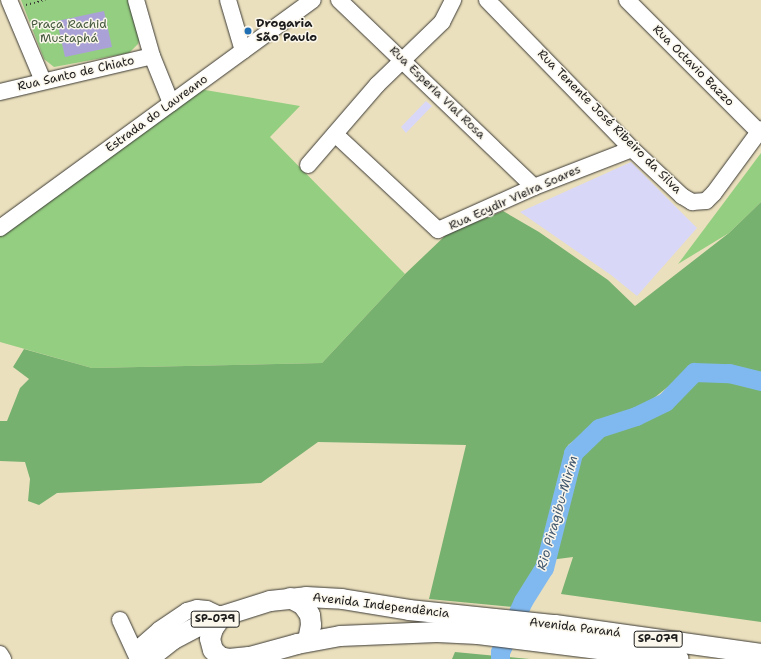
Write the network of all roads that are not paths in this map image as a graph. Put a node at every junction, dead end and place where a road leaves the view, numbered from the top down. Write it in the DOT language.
graph roads {
  1 [pos="9,0"];
  2 [pos="136,0"];
  3 [pos="228,0"];
  4 [pos="313,0"];
  5 [pos="338,0"];
  6 [pos="453,0"];
  7 [pos="487,0"];
  8 [pos="627,0"];
  9 [pos="243,51"];
  10 [pos="152,56"];
  11 [pos="402,60"];
  12 [pos="43,81"];
  13 [pos="0,92"];
  14 [pos="171,103"];
  15 [pos="760,131"];
  16 [pos="336,134"];
  17 [pos="632,149"];
  18 [pos="308,165"];
  19 [pos="534,187"];
  20 [pos="0,228"];
  21 [pos="290,598"];
  22 [pos="222,616"];
  23 [pos="120,620"];
  24 [pos="481,626"];
  25 [pos="308,641"];
  26 [pos="761,654"];
  27 [pos="140,656"];
  28 [pos="246,658"];
  29 [pos="678,659"];
  1 -- 12 [label="street"];
  2 -- 10 [label="street"];
  3 -- 9 [label="street"];
  4 -- 9 [label="street, Estrada do Laureano"];
  5 -- 11 [label="street, Rua Esperia Vial Rosa"];
  6 -- 11 [label="street"];
  7 -- 17 [label="street, Rua Tenente José Ribeiro da Silva"];
  8 -- 15 [label="street, Rua Octavio Bazzo"];
  9 -- 14 [label="street, Estrada do Laureano"];
  10 -- 12 [label="street, Rua Santo de Chiato"];
  10 -- 14 [label="street"];
  11 -- 16 [label="street"];
  11 -- 19 [label="street, Rua Esperia Vial Rosa"];
  12 -- 13 [label="street, Rua Santo de Chiato"];
  14 -- 20 [label="street, Estrada do Laureano"];
  15 -- 17 [label="street, Rua Tenente José Ribeiro da Silva"];
  16 -- 18 [label="street"];
  16 -- 19 [label="street, Rua Ecydir Vieira Soares"];
  17 -- 19 [label="street, Rua Ecydir Vieira Soares"];
  21 -- 22 [label="main road, Avenida Independência / SP-079"];
  21 -- 24 [label="main road, Avenida Independência / SP-079"];
  21 -- 25 [label="main road"];
  22 -- 27 [label="main road, Avenida Independência / SP-079"];
  22 -- 28 [label="main road, Avenida Independência"];
  23 -- 27 [label="street"];
  24 -- 25 [label="main road, Avenida Independência / SP-079"];
  24 -- 26 [label="main road, Avenida Paraná / SP-079"];
  24 -- 29 [label="main road, Avenida Paraná / SP-079"];
  25 -- 28 [label="main road, Avenida Independência / SP-079"];
}
